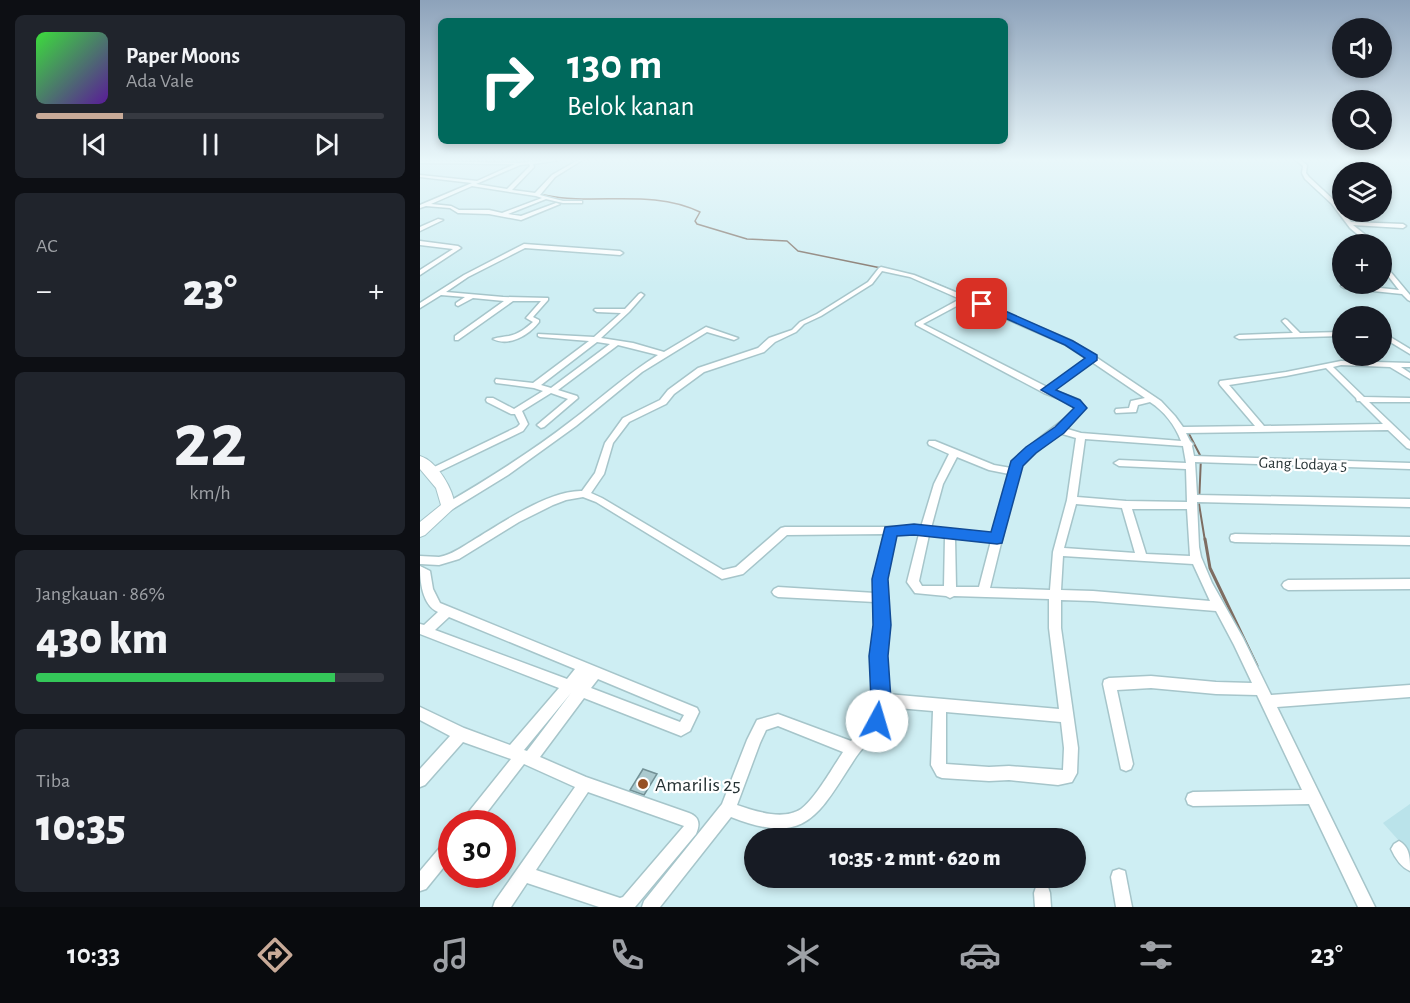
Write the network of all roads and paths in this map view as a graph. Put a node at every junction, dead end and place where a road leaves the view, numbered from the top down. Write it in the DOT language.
graph roads {
  1 [pos="538,201"];
  2 [pos="560,201"];
  3 [pos="1332,201"];
  4 [pos="580,202"];
  5 [pos="558,204"];
  6 [pos="422,206"];
  7 [pos="504,214"];
  8 [pos="440,220"];
  9 [pos="1349,223"];
  10 [pos="1403,226"];
  11 [pos="420,230"];
  12 [pos="1361,234"];
  13 [pos="420,243"];
  14 [pos="620,253"];
  15 [pos="420,273"];
  16 [pos="1392,278"];
  17 [pos="1392,291"];
  18 [pos="441,292"];
  19 [pos="1403,292"];
  20 [pos="472,296"];
  21 [pos="641,296"];
  22 [pos="967,298"];
  23 [pos="511,299"];
  24 [pos="1410,300"];
  25 [pos="458,304"];
  26 [pos="420,306"];
  27 [pos="597,310"];
  28 [pos="627,311"];
  29 [pos="1286,321"];
  30 [pos="1332,334"];
  31 [pos="540,336"];
  32 [pos="1299,336"];
  33 [pos="1239,337"];
  34 [pos="458,338"];
  35 [pos="734,338"];
  36 [pos="497,339"];
  37 [pos="596,339"];
  38 [pos="1392,340"];
  39 [pos="616,343"];
  40 [pos="1410,352"];
  41 [pos="663,354"];
  42 [pos="1093,358"];
  43 [pos="1327,365"];
  44 [pos="1393,365"];
  45 [pos="1410,365"];
  46 [pos="1410,377"];
  47 [pos="499,381"];
  48 [pos="535,386"];
  49 [pos="552,390"];
  50 [pos="1047,390"];
  51 [pos="1151,399"];
  52 [pos="1360,399"];
  53 [pos="490,400"];
  54 [pos="1410,400"];
  55 [pos="518,411"];
  56 [pos="1119,411"];
  57 [pos="542,425"];
  58 [pos="1389,427"];
  59 [pos="1262,429"];
  60 [pos="1060,430"];
  61 [pos="1185,430"];
  62 [pos="1081,436"];
  63 [pos="932,443"];
  64 [pos="1189,444"];
  65 [pos="1410,446"];
  66 [pos="954,453"];
  67 [pos="1195,461"];
  68 [pos="1119,463"];
  69 [pos="1410,466"];
  70 [pos="425,467"];
  71 [pos="1013,472"];
  72 [pos="585,494"];
  73 [pos="1072,500"];
  74 [pos="1195,500"];
  75 [pos="1410,503"];
  76 [pos="1126,505"];
  77 [pos="448,507"];
  78 [pos="420,531"];
  79 [pos="890,531"];
  80 [pos="925,531"];
  81 [pos="950,534"];
  82 [pos="997,538"];
  83 [pos="1235,538"];
  84 [pos="1410,541"];
  85 [pos="1058,552"];
  86 [pos="1142,558"];
  87 [pos="420,560"];
  88 [pos="1196,560"];
  89 [pos="420,570"];
  90 [pos="1410,584"];
  91 [pos="1288,585"];
  92 [pos="778,592"];
  93 [pos="424,593"];
  94 [pos="950,593"];
  95 [pos="983,593"];
  96 [pos="1055,595"];
  97 [pos="881,598"];
  98 [pos="1220,607"];
  99 [pos="448,610"];
  100 [pos="423,630"];
  101 [pos="591,669"];
  102 [pos="576,688"];
  103 [pos="1260,689"];
  104 [pos="1410,691"];
  105 [pos="881,700"];
  106 [pos="1268,702"];
  107 [pos="940,705"];
  108 [pos="420,713"];
  109 [pos="1066,717"];
  110 [pos="461,734"];
  111 [pos="853,749"];
  112 [pos="521,756"];
  113 [pos="1125,764"];
  114 [pos="420,780"];
  115 [pos="585,784"];
  116 [pos="1313,797"];
  117 [pos="1193,799"];
  118 [pos="728,809"];
  119 [pos="479,810"];
  120 [pos="1400,849"];
  121 [pos="438,861"];
  122 [pos="1410,862"];
  123 [pos="524,874"];
  124 [pos="1119,877"];
  125 [pos="420,883"];
  126 [pos="501,907"];
  127 [pos="650,907"];
  128 [pos="1124,907"];
  129 [pos="1367,907"];
  1 -- 7 [label="street"];
  2 -- 4 [label="street"];
  3 -- 9 [label="street"];
  5 -- 7 [label="street"];
  6 -- 7 [label="street"];
  8 -- 11 [label="street"];
  9 -- 10 [label="street"];
  9 -- 12 [label="street"];
  13 -- 15 [label="street"];
  14 -- 18 [label="street"];
  16 -- 19 [label="street"];
  17 -- 19 [label="street"];
  18 -- 20 [label="street"];
  18 -- 26 [label="street"];
  19 -- 24 [label="street"];
  20 -- 23 [label="street"];
  20 -- 25 [label="street"];
  21 -- 28 [label="street"];
  22 -- 42 [label="street"];
  22 -- 50 [label="street"];
  22 -- 72 [label="street"];
  23 -- 34 [label="street"];
  23 -- 36 [label="street"];
  27 -- 28 [label="street"];
  28 -- 37 [label="street"];
  29 -- 32 [label="street"];
  30 -- 32 [label="street"];
  31 -- 37 [label="street"];
  32 -- 33 [label="street"];
  35 -- 41 [label="street"];
  37 -- 39 [label="street"];
  37 -- 48 [label="street"];
  38 -- 40 [label="street"];
  39 -- 41 [label="street"];
  39 -- 49 [label="street"];
  41 -- 77 [label="street"];
  42 -- 50 [label="street"];
  42 -- 51 [label="street"];
  43 -- 44 [label="street"];
  43 -- 52 [label="street"];
  43 -- 59 [label="street"];
  44 -- 45 [label="street"];
  44 -- 46 [label="street"];
  47 -- 48 [label="street"];
  48 -- 49 [label="street"];
  49 -- 55 [label="street"];
  49 -- 57 [label="street"];
  50 -- 60 [label="street"];
  51 -- 56 [label="street"];
  51 -- 61 [label="street"];
  52 -- 54 [label="street"];
  52 -- 58 [label="street"];
  53 -- 55 [label="street"];
  55 -- 70 [label="street"];
  58 -- 59 [label="street"];
  58 -- 65 [label="street"];
  59 -- 61 [label="street"];
  60 -- 62 [label="street"];
  60 -- 71 [label="street"];
  61 -- 64 [label="street"];
  62 -- 64 [label="street"];
  62 -- 73 [label="street"];
  63 -- 66 [label="street"];
  64 -- 67 [label="street"];
  66 -- 71 [label="street"];
  66 -- 80 [label="street"];
  67 -- 68 [label="street, Gang Lodaya 5"];
  67 -- 69 [label="street, Gang Lodaya 5"];
  67 -- 74 [label="street"];
  70 -- 77 [label="street"];
  71 -- 82 [label="street"];
  72 -- 79 [label="street"];
  72 -- 87 [label="street"];
  73 -- 76 [label="street"];
  73 -- 85 [label="street"];
  74 -- 75 [label="street"];
  74 -- 76 [label="street"];
  74 -- 88 [label="street"];
  76 -- 86 [label="street"];
  77 -- 78 [label="street"];
  79 -- 80 [label="street"];
  79 -- 97 [label="street"];
  80 -- 81 [label="street"];
  80 -- 94 [label="street"];
  81 -- 82 [label="street"];
  81 -- 94 [label="street"];
  82 -- 95 [label="street"];
  83 -- 84 [label="street"];
  85 -- 86 [label="street"];
  85 -- 96 [label="street"];
  86 -- 88 [label="street"];
  88 -- 98 [label="street"];
  89 -- 93 [label="street"];
  90 -- 91 [label="street"];
  92 -- 97 [label="street"];
  93 -- 99 [label="street"];
  94 -- 95 [label="street"];
  95 -- 96 [label="street"];
  96 -- 98 [label="street"];
  96 -- 109 [label="street"];
  97 -- 105 [label="street"];
  98 -- 103 [label="street"];
  99 -- 100 [label="street"];
  99 -- 101 [label="street"];
  100 -- 102 [label="street"];
  101 -- 102 [label="street"];
  101 -- 102 [label="street"];
  102 -- 112 [label="street"];
  103 -- 106 [label="street"];
  103 -- 113 [label="street"];
  104 -- 106 [label="street"];
  105 -- 107 [label="street"];
  105 -- 111 [label="street"];
  106 -- 116 [label="street"];
  107 -- 109 [label="street"];
  107 -- 109 [label="street"];
  108 -- 110 [label="street"];
  110 -- 112 [label="street"];
  110 -- 114 [label="street"];
  111 -- 118 [label="street"];
  111 -- 118 [label="street"];
  112 -- 115 [label="street"];
  112 -- 119 [label="street"];
  115 -- 123 [label="street"];
  115 -- 123 [label="street"];
  116 -- 117 [label="street"];
  116 -- 129 [label="street"];
  118 -- 127 [label="street"];
  120 -- 122 [label="street"];
  121 -- 125 [label="street"];
  123 -- 126 [label="street"];
  124 -- 128 [label="street"];
}
